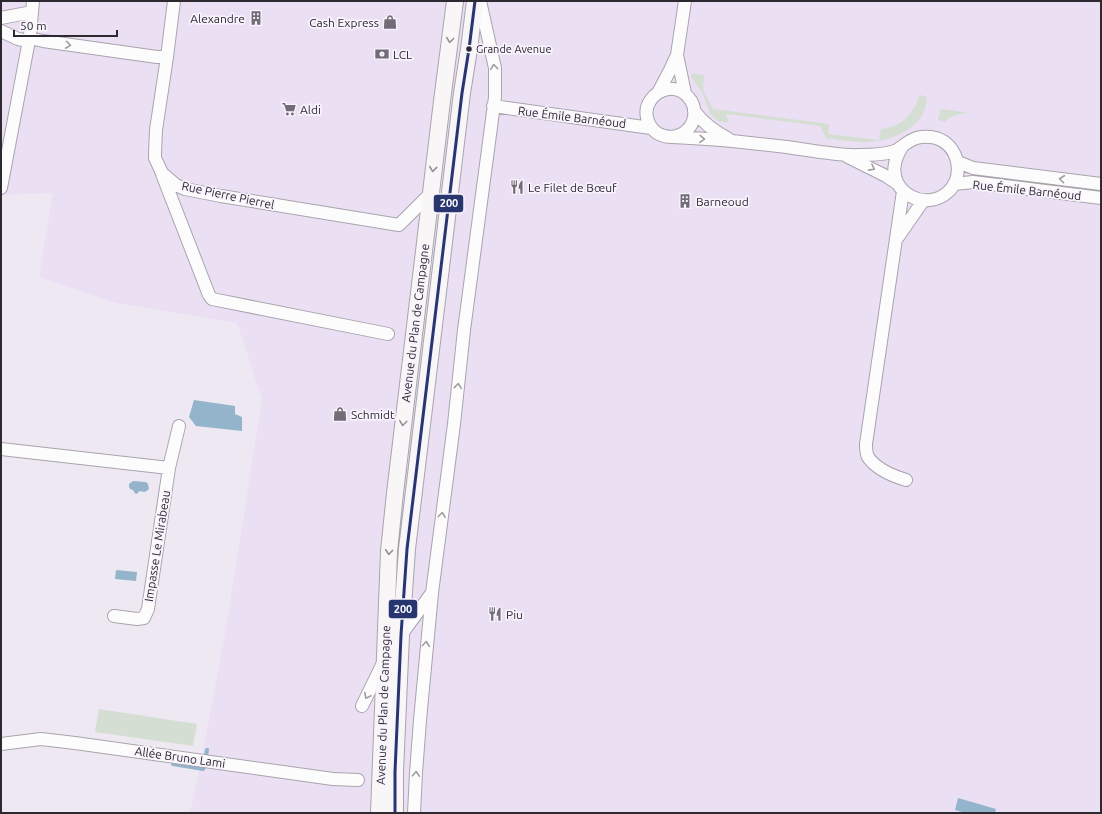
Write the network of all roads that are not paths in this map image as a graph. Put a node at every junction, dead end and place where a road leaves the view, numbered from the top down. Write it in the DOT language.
graph roads {
  1 [pos="174,1"];
  2 [pos="455,1"];
  3 [pos="475,1"];
  4 [pos="480,1"];
  5 [pos="684,1"];
  6 [pos="33,6"];
  7 [pos="1,18"];
  8 [pos="1,31"];
  9 [pos="29,38"];
  10 [pos="677,54"];
  11 [pos="167,57"];
  12 [pos="659,91"];
  13 [pos="685,93"];
  14 [pos="493,106"];
  15 [pos="694,111"];
  16 [pos="651,128"];
  17 [pos="672,137"];
  18 [pos="732,141"];
  19 [pos="902,147"];
  20 [pos="844,156"];
  21 [pos="958,162"];
  22 [pos="162,173"];
  23 [pos="954,184"];
  24 [pos="1101,184"];
  25 [pos="901,187"];
  26 [pos="1,188"];
  27 [pos="431,193"];
  28 [pos="1101,198"];
  29 [pos="923,201"];
  30 [pos="897,239"];
  31 [pos="388,334"];
  32 [pos="179,426"];
  33 [pos="1,449"];
  34 [pos="169,468"];
  35 [pos="906,480"];
  36 [pos="432,593"];
  37 [pos="114,616"];
  38 [pos="401,635"];
  39 [pos="384,661"];
  40 [pos="362,706"];
  41 [pos="1,744"];
  42 [pos="358,780"];
  43 [pos="379,813"];
  44 [pos="395,813"];
  45 [pos="414,813"];
  1 -- 11 [label="street, Rue Pierre Pierrel"];
  2 -- 27 [label="main road, Avenue du Plan de Campagne, one-way"];
  3 -- 38 [label="main road, Avenue du Plan de Campagne"];
  14 -- 4 [label="street, one-way"];
  5 -- 10 [label="street"];
  6 -- 7 [label="street"];
  6 -- 9 [label="street"];
  8 -- 9 [label="street"];
  9 -- 11 [label="street, one-way"];
  9 -- 26 [label="street"];
  10 -- 12 [label="street"];
  10 -- 13 [label="street"];
  11 -- 22 [label="street, Rue Pierre Pierrel"];
  12 -- 13 [label="street"];
  12 -- 16 [label="street"];
  13 -- 15 [label="street"];
  14 -- 16 [label="street, Rue Émile Barnéoud"];
  36 -- 14 [label="street, one-way"];
  15 -- 17 [label="street"];
  15 -- 18 [label="street"];
  16 -- 17 [label="street"];
  17 -- 18 [label="street, one-way"];
  18 -- 20 [label="street"];
  19 -- 20 [label="street"];
  19 -- 21 [label="street"];
  19 -- 25 [label="street"];
  20 -- 25 [label="street, one-way"];
  21 -- 23 [label="street, Rue Émile Barnéoud"];
  24 -- 21 [label="street, Rue Émile Barnéoud, one-way"];
  22 -- 27 [label="street, Rue Pierre Pierrel"];
  22 -- 31 [label="street"];
  23 -- 28 [label="street, Rue Émile Barnéoud"];
  23 -- 29 [label="street"];
  25 -- 29 [label="street"];
  25 -- 30 [label="street"];
  27 -- 39 [label="main road, Avenue du Plan de Campagne, one-way"];
  29 -- 30 [label="street"];
  30 -- 35 [label="street"];
  32 -- 34 [label="street, Impasse Le Mirabeau"];
  33 -- 34 [label="street"];
  34 -- 37 [label="street, Impasse Le Mirabeau"];
  36 -- 38 [label="street"];
  45 -- 36 [label="street, one-way"];
  38 -- 44 [label="main road, Avenue du Plan de Campagne"];
  39 -- 40 [label="street, one-way"];
  39 -- 43 [label="main road, Avenue du Plan de Campagne"];
  41 -- 42 [label="street, Allée Bruno Lami"];
}
